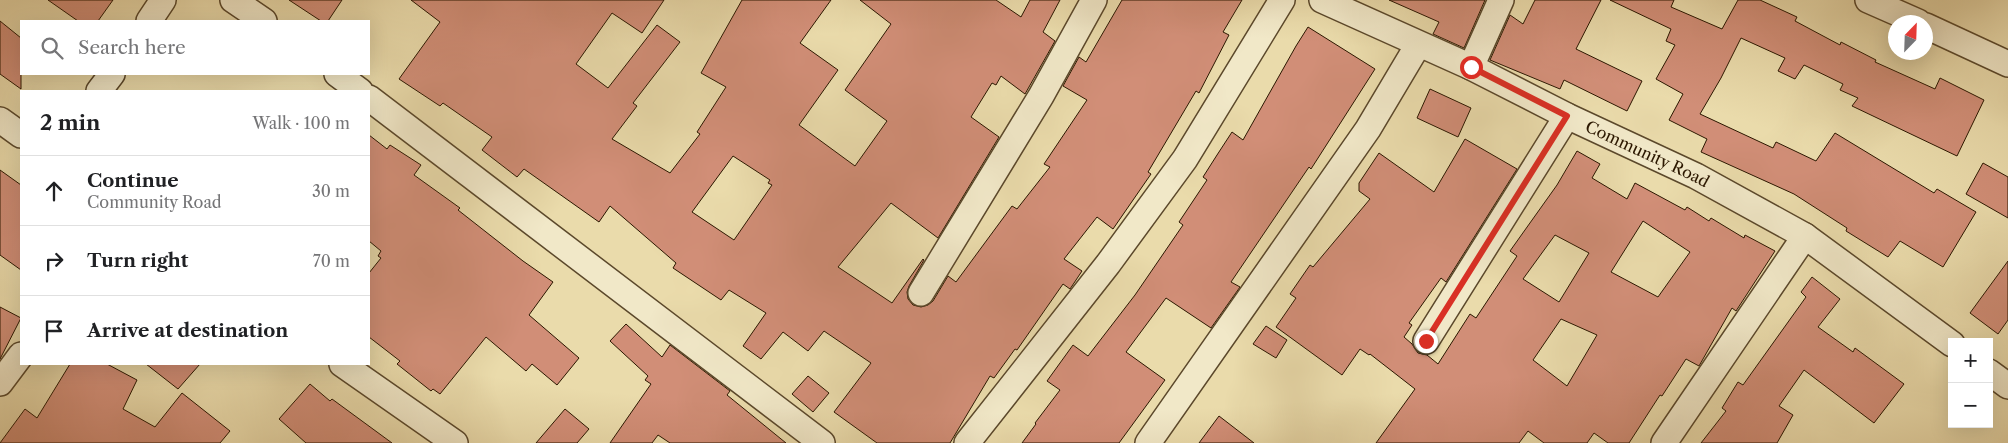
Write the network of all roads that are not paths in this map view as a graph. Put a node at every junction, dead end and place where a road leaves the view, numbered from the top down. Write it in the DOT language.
graph roads {
  1 [pos="163,0"];
  2 [pos="233,0"];
  3 [pos="1094,0"];
  4 [pos="1282,0"];
  5 [pos="1322,0"];
  6 [pos="1502,0"];
  7 [pos="1868,0"];
  8 [pos="1902,15"];
  9 [pos="150,20"];
  10 [pos="263,20"];
  11 [pos="1933,29"];
  12 [pos="1418,45"];
  13 [pos="2008,64"];
  14 [pos="1471,67"];
  15 [pos="111,75"];
  16 [pos="338,75"];
  17 [pos="100,90"];
  18 [pos="359,90"];
  19 [pos="370,99"];
  20 [pos="1567,116"];
  21 [pos="0,120"];
  22 [pos="20,134"];
  23 [pos="1805,236"];
  24 [pos="922,293"];
  25 [pos="1426,341"];
  26 [pos="1948,341"];
  27 [pos="20,356"];
  28 [pos="343,365"];
  29 [pos="1993,375"];
  30 [pos="0,383"];
  31 [pos="2008,386"];
  32 [pos="455,443"];
  33 [pos="822,443"];
  34 [pos="967,443"];
  35 [pos="1148,443"];
  36 [pos="1664,443"];
  1 -- 9 [label="street"];
  2 -- 10 [label="street"];
  3 -- 24 [label="street"];
  4 -- 34 [label="street"];
  5 -- 12 [label="street, Community Road"];
  6 -- 14 [label="street"];
  7 -- 8 [label="street"];
  11 -- 13 [label="street"];
  12 -- 14 [label="street, Community Road"];
  12 -- 35 [label="street"];
  14 -- 20 [label="street, Community Road"];
  15 -- 17 [label="street"];
  16 -- 18 [label="street"];
  19 -- 33 [label="street"];
  20 -- 23 [label="street, Community Road"];
  20 -- 25 [label="street"];
  21 -- 22 [label="street"];
  23 -- 26 [label="street, Community Road"];
  23 -- 36 [label="street"];
  27 -- 30 [label="street"];
  28 -- 32 [label="street"];
  29 -- 31 [label="street"];
}
